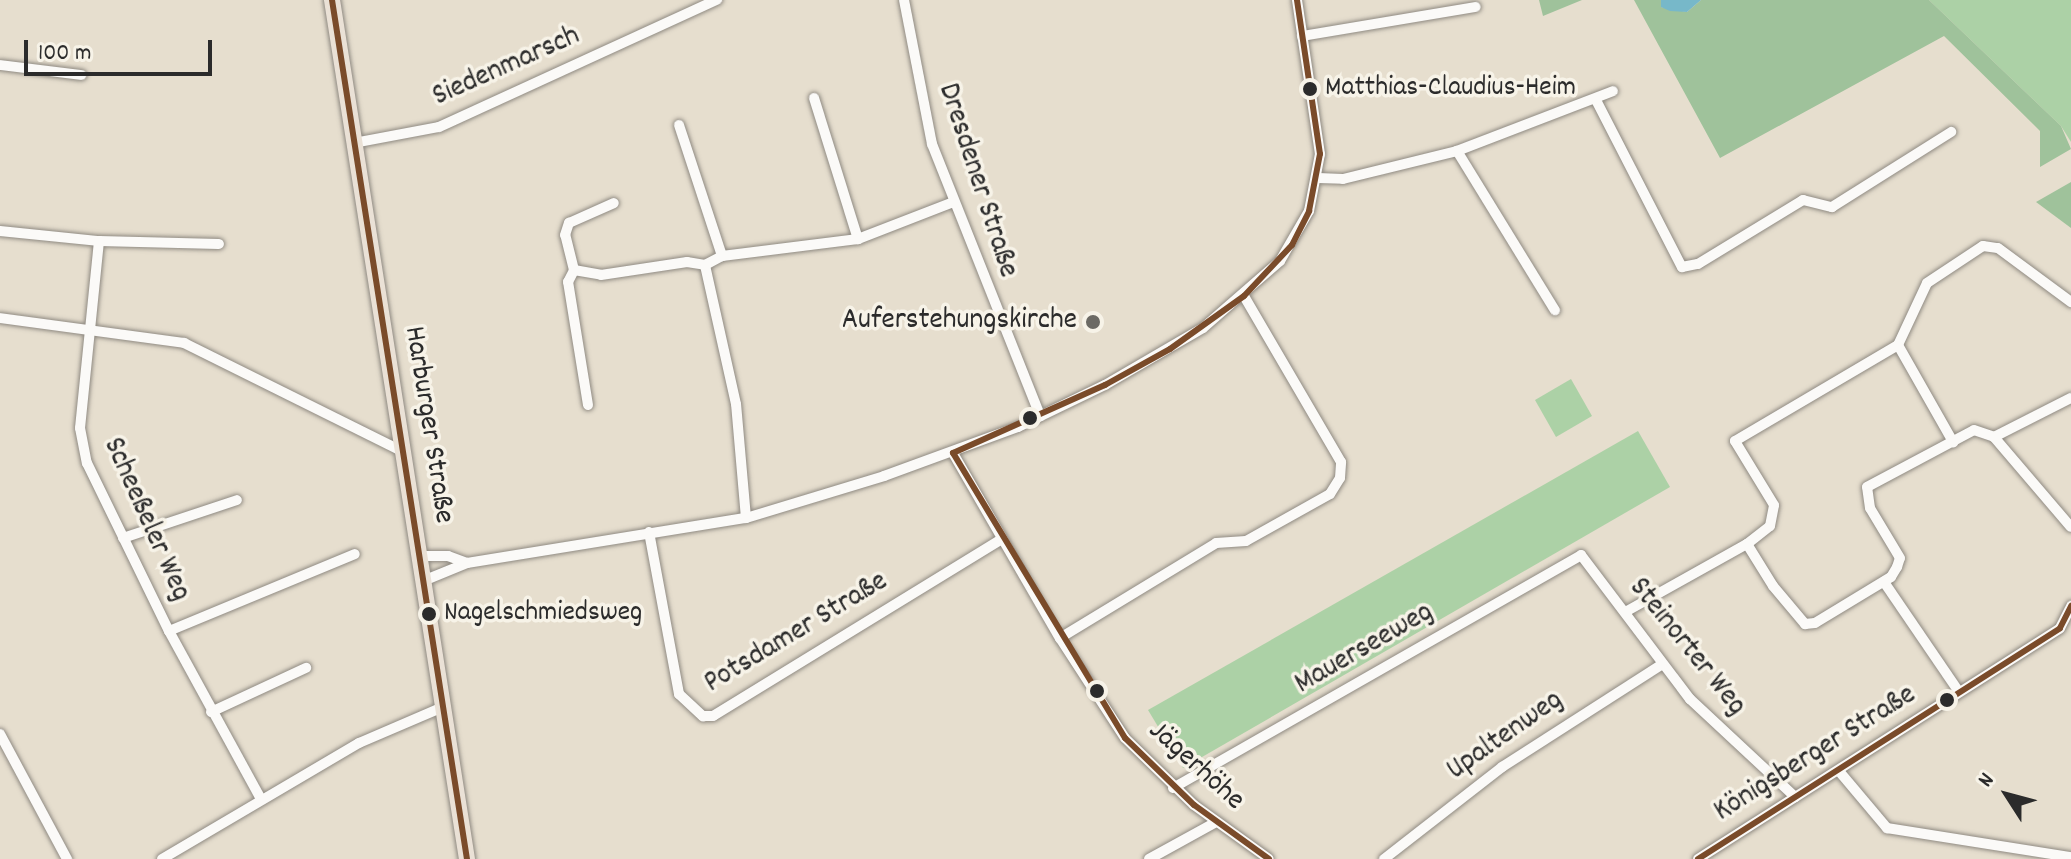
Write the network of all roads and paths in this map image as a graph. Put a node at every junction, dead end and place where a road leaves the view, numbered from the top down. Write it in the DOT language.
graph roads {
  1 [pos="332,0"];
  2 [pos="717,0"];
  3 [pos="904,0"];
  4 [pos="1297,0"];
  5 [pos="1476,7"];
  6 [pos="1302,36"];
  7 [pos="0,65"];
  8 [pos="81,75"];
  9 [pos="1613,91"];
  10 [pos="814,98"];
  11 [pos="1596,100"];
  12 [pos="679,125"];
  13 [pos="1951,132"];
  14 [pos="354,143"];
  15 [pos="1457,151"];
  16 [pos="1318,178"];
  17 [pos="614,203"];
  18 [pos="951,203"];
  19 [pos="0,231"];
  20 [pos="858,239"];
  21 [pos="99,241"];
  22 [pos="219,244"];
  23 [pos="722,256"];
  24 [pos="705,265"];
  25 [pos="574,270"];
  26 [pos="1244,296"];
  27 [pos="2071,302"];
  28 [pos="1555,310"];
  29 [pos="0,318"];
  30 [pos="89,332"];
  31 [pos="1898,345"];
  32 [pos="2071,398"];
  33 [pos="588,405"];
  34 [pos="1040,416"];
  35 [pos="1994,437"];
  36 [pos="1953,442"];
  37 [pos="402,451"];
  38 [pos="953,453"];
  39 [pos="237,500"];
  40 [pos="746,518"];
  41 [pos="2071,527"];
  42 [pos="649,532"];
  43 [pos="123,538"];
  44 [pos="1002,539"];
  45 [pos="1747,544"];
  46 [pos="355,554"];
  47 [pos="1581,555"];
  48 [pos="419,556"];
  49 [pos="467,563"];
  50 [pos="423,581"];
  51 [pos="1884,582"];
  52 [pos="2071,606"];
  53 [pos="1627,611"];
  54 [pos="169,631"];
  55 [pos="1060,638"];
  56 [pos="1661,665"];
  57 [pos="306,668"];
  58 [pos="1959,692"];
  59 [pos="443,707"];
  60 [pos="211,712"];
  61 [pos="0,734"];
  62 [pos="1839,771"];
  63 [pos="1173,788"];
  64 [pos="1795,797"];
  65 [pos="261,799"];
  66 [pos="1216,822"];
  67 [pos="2071,857"];
  68 [pos="67,859"];
  69 [pos="162,859"];
  70 [pos="467,859"];
  71 [pos="1149,859"];
  72 [pos="1269,859"];
  73 [pos="1384,859"];
  74 [pos="1698,859"];
  1 -- 14 [label="main road, Harburger Straße"];
  2 -- 14 [label="street, Siedenmarsch"];
  3 -- 18 [label="street, Dresdener Straße"];
  4 -- 6 [label="street"];
  5 -- 6 [label="street"];
  6 -- 16 [label="street"];
  7 -- 8 [label="street"];
  9 -- 11 [label="street"];
  10 -- 20 [label="street"];
  11 -- 13 [label="street"];
  11 -- 15 [label="street"];
  12 -- 23 [label="street"];
  14 -- 37 [label="main road, Harburger Straße"];
  15 -- 16 [label="street"];
  15 -- 28 [label="street"];
  16 -- 26 [label="street"];
  17 -- 25 [label="street"];
  18 -- 20 [label="street"];
  18 -- 34 [label="street, Dresdener Straße"];
  19 -- 21 [label="street"];
  20 -- 23 [label="street"];
  21 -- 22 [label="street"];
  21 -- 30 [label="street, Scheeßeler Weg"];
  23 -- 24 [label="street"];
  24 -- 25 [label="street"];
  24 -- 40 [label="street"];
  25 -- 33 [label="street"];
  26 -- 34 [label="street"];
  26 -- 55 [label="street"];
  27 -- 31 [label="street"];
  29 -- 30 [label="street"];
  30 -- 37 [label="street"];
  30 -- 43 [label="street, Scheeßeler Weg"];
  31 -- 36 [label="street"];
  31 -- 45 [label="street"];
  32 -- 35 [label="street"];
  34 -- 38 [label="street"];
  35 -- 36 [label="street"];
  35 -- 41 [label="street"];
  36 -- 51 [label="street"];
  37 -- 48 [label="main road, Harburger Straße"];
  38 -- 40 [label="street"];
  38 -- 44 [label="street, Jägerhöhe"];
  39 -- 43 [label="street"];
  40 -- 42 [label="street"];
  42 -- 44 [label="street, Potsdamer Straße"];
  42 -- 49 [label="street"];
  43 -- 54 [label="street, Scheeßeler Weg"];
  44 -- 55 [label="street, Jägerhöhe"];
  45 -- 51 [label="street"];
  45 -- 53 [label="street"];
  46 -- 54 [label="street, Scheeßeler Weg"];
  47 -- 53 [label="street, Steinorter Weg"];
  47 -- 63 [label="street, Mauerseeweg"];
  48 -- 49 [label="street"];
  48 -- 50 [label="main road, Harburger Straße"];
  49 -- 50 [label="street"];
  50 -- 59 [label="main road, Harburger Straße"];
  51 -- 58 [label="street"];
  52 -- 58 [label="street, Königsberger Straße"];
  53 -- 56 [label="street, Steinorter Weg"];
  54 -- 60 [label="street, Scheeßeler Weg"];
  55 -- 63 [label="street, Jägerhöhe"];
  56 -- 64 [label="street, Steinorter Weg"];
  56 -- 73 [label="street, Upaltenweg"];
  57 -- 60 [label="street"];
  58 -- 62 [label="street, Königsberger Straße"];
  59 -- 65 [label="street"];
  59 -- 70 [label="main road, Harburger Straße"];
  60 -- 65 [label="street, Scheeßeler Weg"];
  61 -- 68 [label="street"];
  62 -- 64 [label="street, Königsberger Straße"];
  62 -- 67 [label="street"];
  63 -- 66 [label="street, Jägerhöhe"];
  64 -- 74 [label="street, Königsberger Straße"];
  65 -- 69 [label="street"];
  66 -- 71 [label="street"];
  66 -- 72 [label="street, Jägerhöhe"];
}
